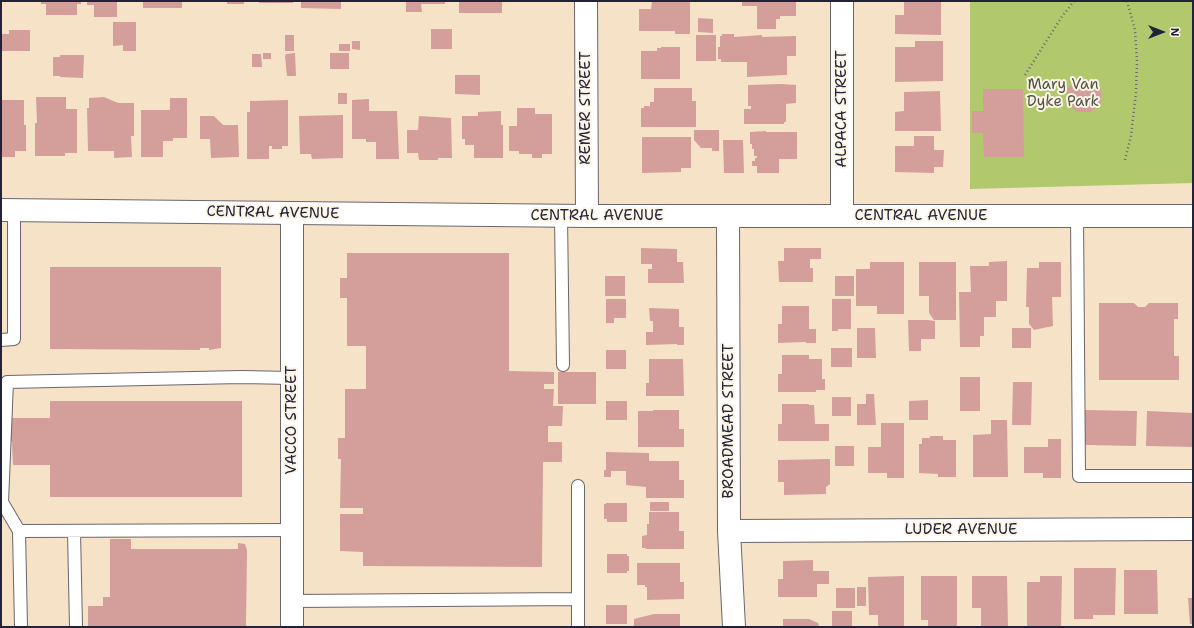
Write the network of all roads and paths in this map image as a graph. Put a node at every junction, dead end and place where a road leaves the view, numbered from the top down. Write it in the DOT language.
graph roads {
  1 [pos="586,1"];
  2 [pos="842,1"];
  3 [pos="1074,1"];
  4 [pos="1127,1"];
  5 [pos="1025,75"];
  6 [pos="1126,160"];
  7 [pos="7,210"];
  8 [pos="292,214"];
  9 [pos="1077,215"];
  10 [pos="561,216"];
  11 [pos="587,216"];
  12 [pos="728,216"];
  13 [pos="842,216"];
  14 [pos="1193,216"];
  15 [pos="1,340"];
  16 [pos="563,365"];
  17 [pos="292,378"];
  18 [pos="1193,476"];
  19 [pos="578,486"];
  20 [pos="1193,529"];
  21 [pos="292,530"];
  22 [pos="19,531"];
  23 [pos="74,531"];
  24 [pos="729,531"];
  25 [pos="578,599"];
  26 [pos="292,602"];
  27 [pos="21,627"];
  28 [pos="76,627"];
  29 [pos="292,627"];
  30 [pos="578,627"];
  31 [pos="734,627"];
  1 -- 11 [label="street, REMER STREET"];
  2 -- 13 [label="street, ALPACA STREET"];
  3 -- 5 [label="path"];
  4 -- 6 [label="path"];
  7 -- 8 [label="street, CENTRAL AVENUE"];
  7 -- 15 [label="lane"];
  8 -- 10 [label="street, CENTRAL AVENUE"];
  8 -- 17 [label="street, VACCO STREET"];
  9 -- 13 [label="street, CENTRAL AVENUE"];
  9 -- 14 [label="street, CENTRAL AVENUE"];
  9 -- 18 [label="lane"];
  10 -- 11 [label="street, CENTRAL AVENUE"];
  10 -- 16 [label="lane"];
  11 -- 12 [label="street, CENTRAL AVENUE"];
  12 -- 13 [label="street, CENTRAL AVENUE"];
  12 -- 24 [label="street, BROADMEAD STREET"];
  17 -- 21 [label="street, VACCO STREET"];
  17 -- 22 [label="lane"];
  19 -- 25 [label="lane"];
  20 -- 24 [label="street, LUDER AVENUE"];
  21 -- 23 [label="lane"];
  21 -- 26 [label="street, VACCO STREET"];
  22 -- 23 [label="lane"];
  22 -- 27 [label="lane"];
  23 -- 28 [label="lane"];
  24 -- 31 [label="street, BROADMEAD STREET"];
  25 -- 26 [label="lane"];
  25 -- 30 [label="lane"];
  26 -- 29 [label="street, VACCO STREET"];
}
